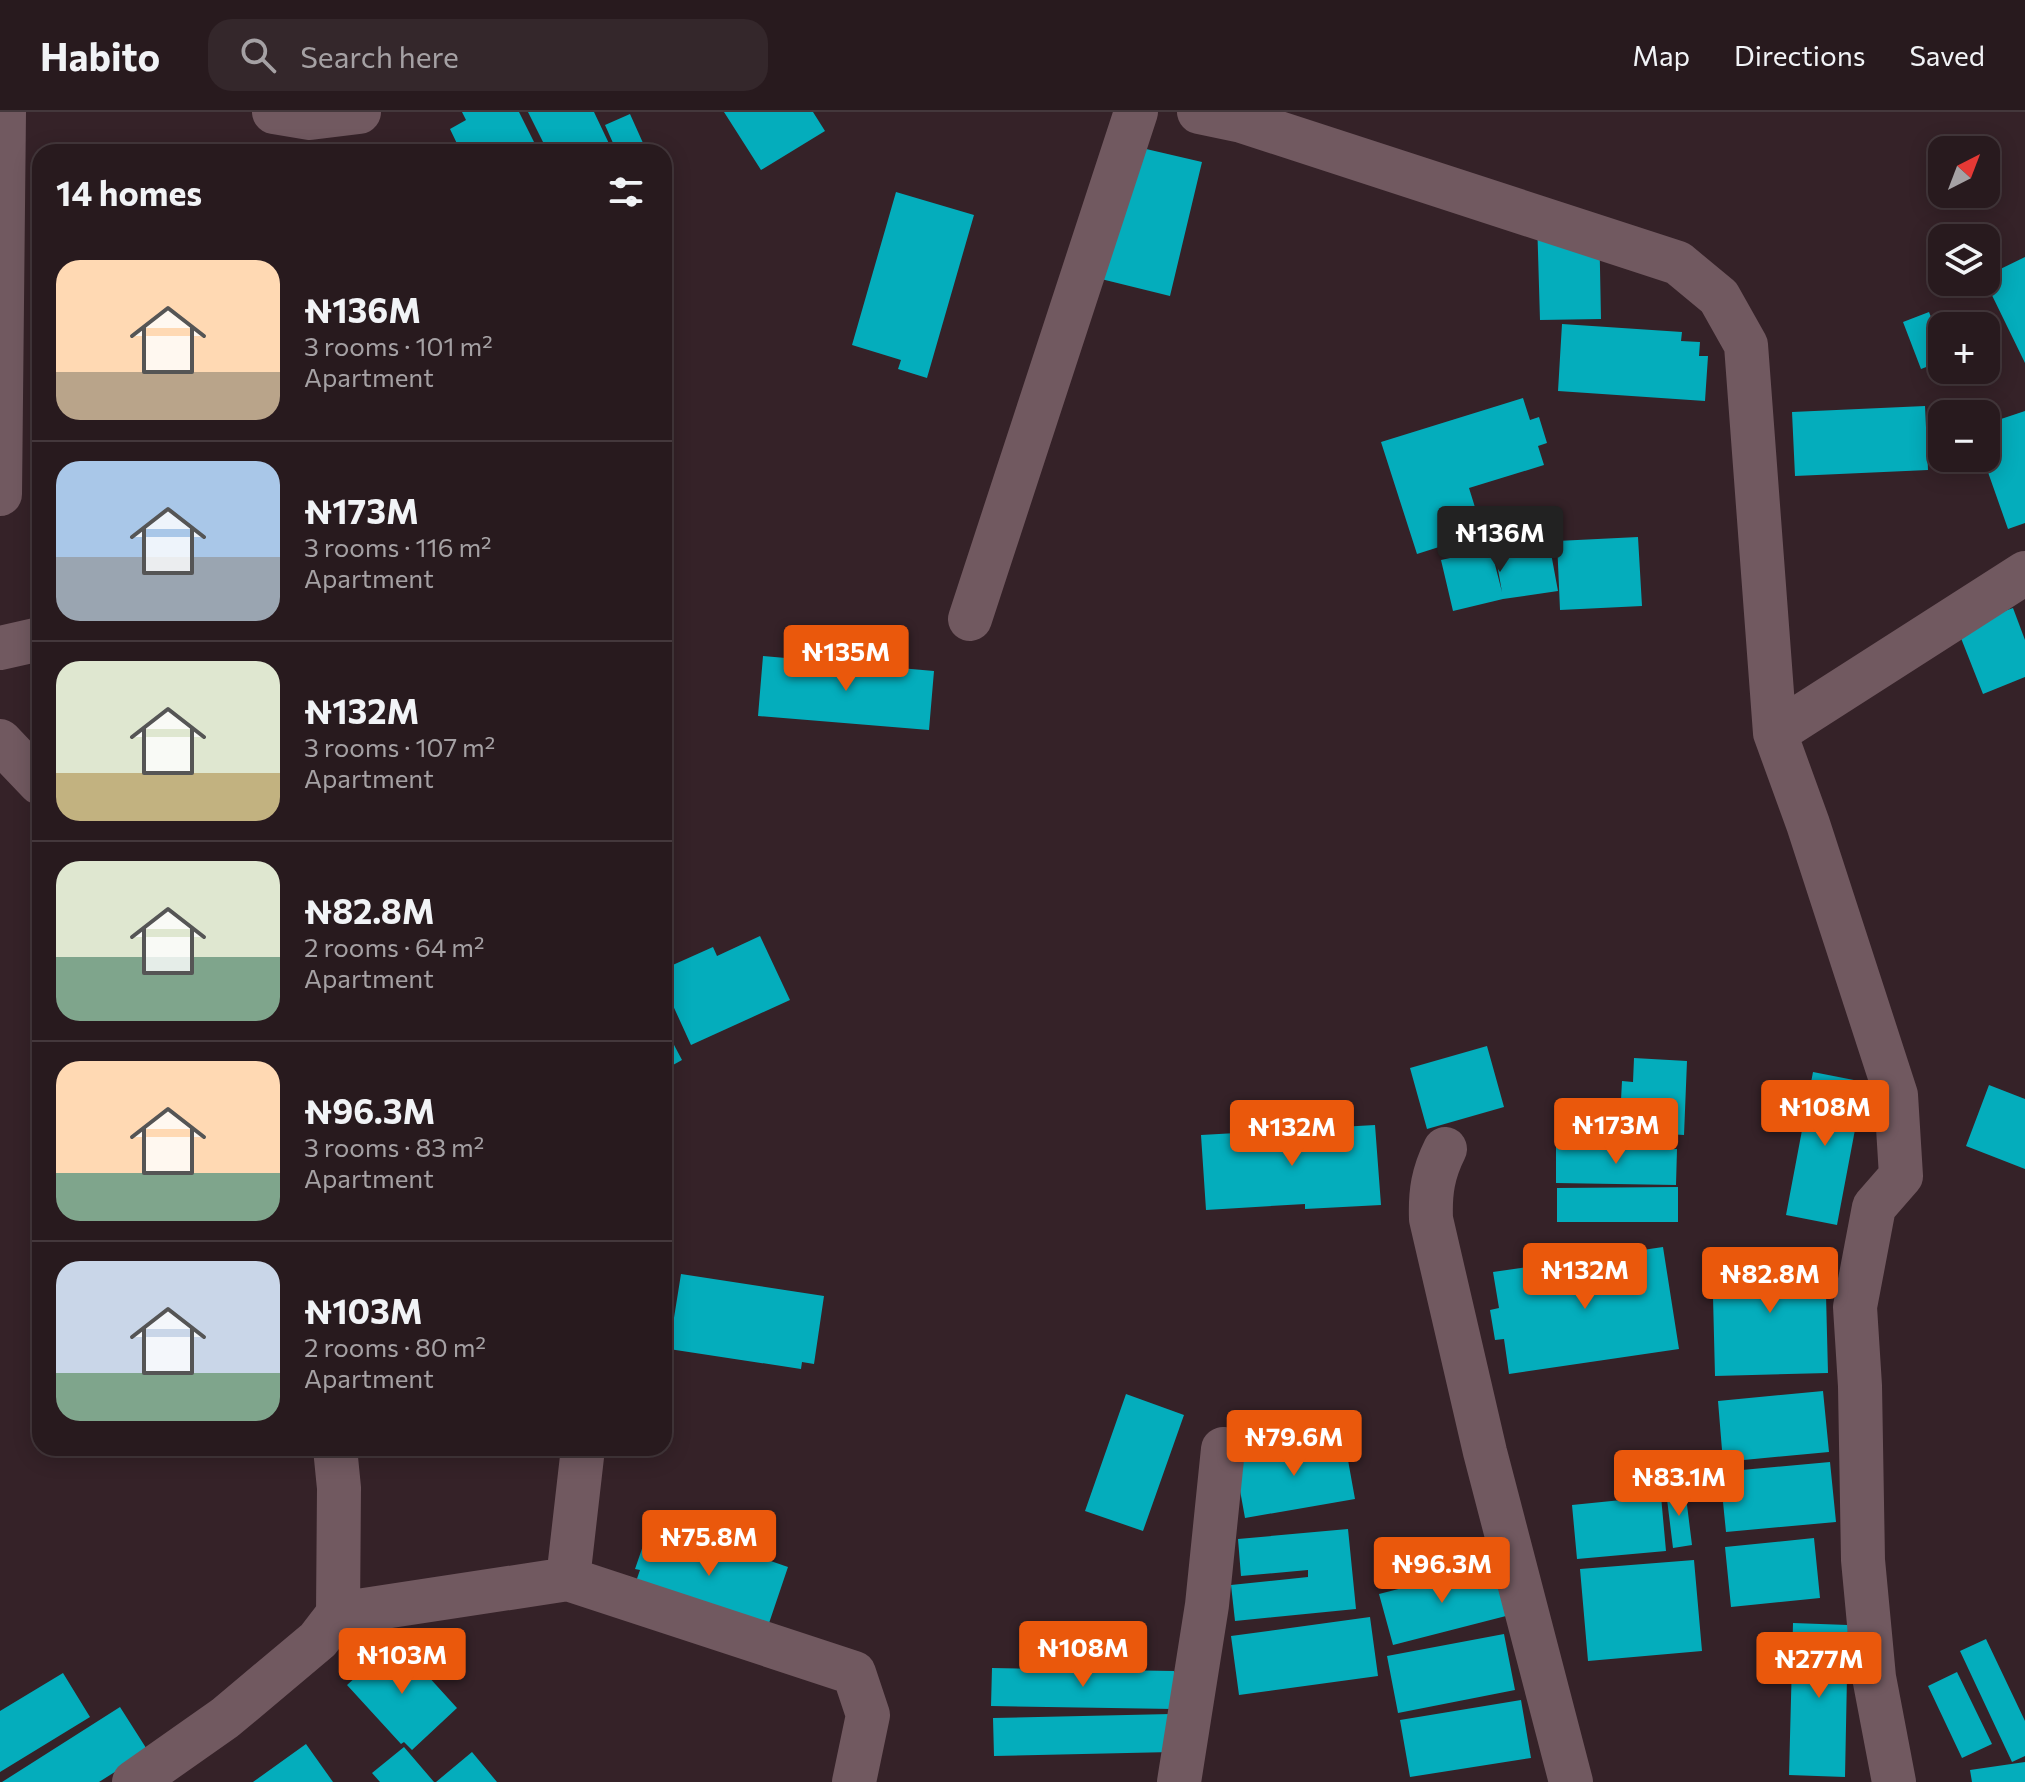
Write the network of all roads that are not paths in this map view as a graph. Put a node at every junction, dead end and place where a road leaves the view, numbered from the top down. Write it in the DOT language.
graph roads {
  1 [pos="4,112"];
  2 [pos="274,112"];
  3 [pos="359,112"];
  4 [pos="1136,112"];
  5 [pos="1199,112"];
  6 [pos="1243,116"];
  7 [pos="0,494"];
  8 [pos="2025,573"];
  9 [pos="970,619"];
  10 [pos="32,641"];
  11 [pos="0,648"];
  12 [pos="1775,733"];
  13 [pos="0,741"];
  14 [pos="32,775"];
  15 [pos="1445,1149"];
  16 [pos="1223,1449"];
  17 [pos="336,1456"];
  18 [pos="582,1456"];
  19 [pos="568,1579"];
  20 [pos="338,1614"];
  21 [pos="134,1782"];
  22 [pos="854,1782"];
  23 [pos="1179,1782"];
  24 [pos="1571,1782"];
  25 [pos="1894,1782"];
  1 -- 7 [label="street"];
  2 -- 3 [label="street"];
  4 -- 9 [label="street"];
  5 -- 6 [label="street"];
  6 -- 12 [label="street"];
  8 -- 12 [label="street"];
  10 -- 11 [label="street"];
  12 -- 25 [label="street"];
  13 -- 14 [label="street"];
  15 -- 24 [label="street"];
  16 -- 23 [label="street"];
  17 -- 20 [label="street"];
  18 -- 19 [label="street"];
  19 -- 20 [label="street"];
  19 -- 22 [label="street"];
  20 -- 21 [label="street"];
}
